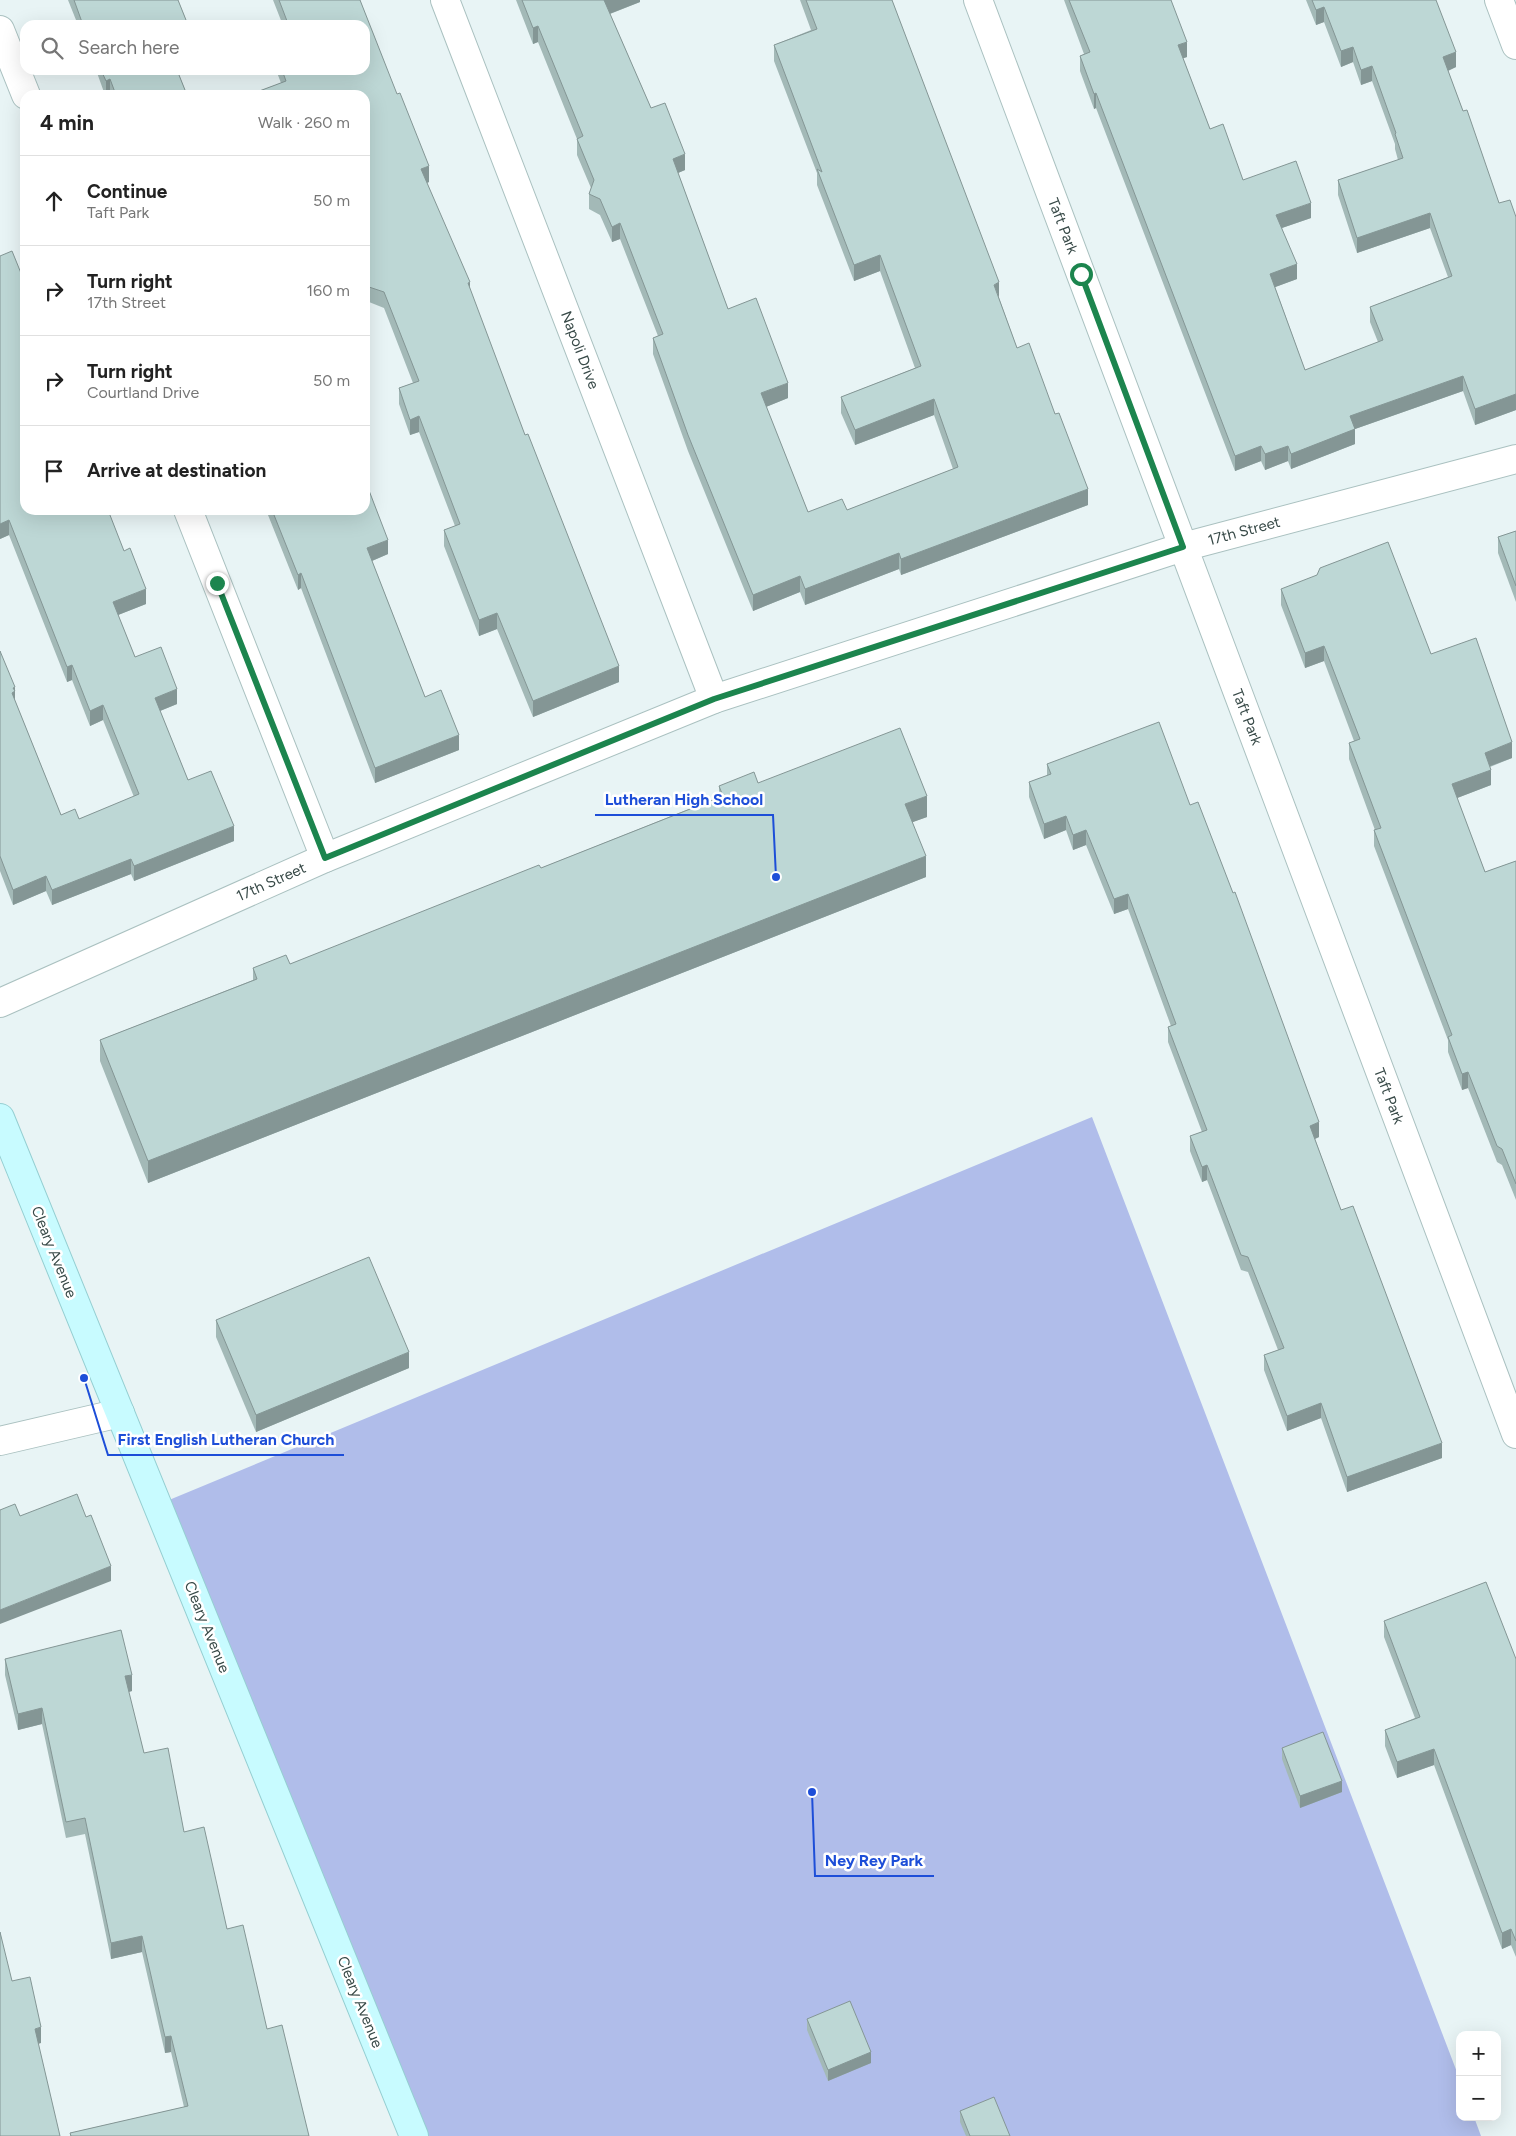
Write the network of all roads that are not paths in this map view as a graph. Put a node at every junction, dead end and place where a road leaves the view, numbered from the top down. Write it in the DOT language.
graph roads {
  1 [pos="445,0"];
  2 [pos="978,0"];
  3 [pos="1500,0"];
  4 [pos="0,30"];
  5 [pos="1516,45"];
  6 [pos="24,90"];
  7 [pos="1516,459"];
  8 [pos="190,515"];
  9 [pos="1183,547"];
  10 [pos="714,699"];
  11 [pos="325,858"];
  12 [pos="0,1003"];
  13 [pos="0,1118"];
  14 [pos="120,1413"];
  15 [pos="1516,1434"];
  16 [pos="0,1441"];
  17 [pos="414,2136"];
  1 -- 10 [label="street, Napoli Drive"];
  2 -- 9 [label="street, Taft Park"];
  3 -- 5 [label="street"];
  4 -- 6 [label="street"];
  7 -- 9 [label="street, 17th Street"];
  8 -- 11 [label="street"];
  9 -- 10 [label="street, 17th Street"];
  9 -- 15 [label="street, Taft Park"];
  10 -- 11 [label="street, 17th Street"];
  11 -- 12 [label="street, 17th Street"];
  13 -- 14 [label="street, Cleary Avenue"];
  14 -- 16 [label="street"];
  14 -- 17 [label="street, Cleary Avenue"];
}
